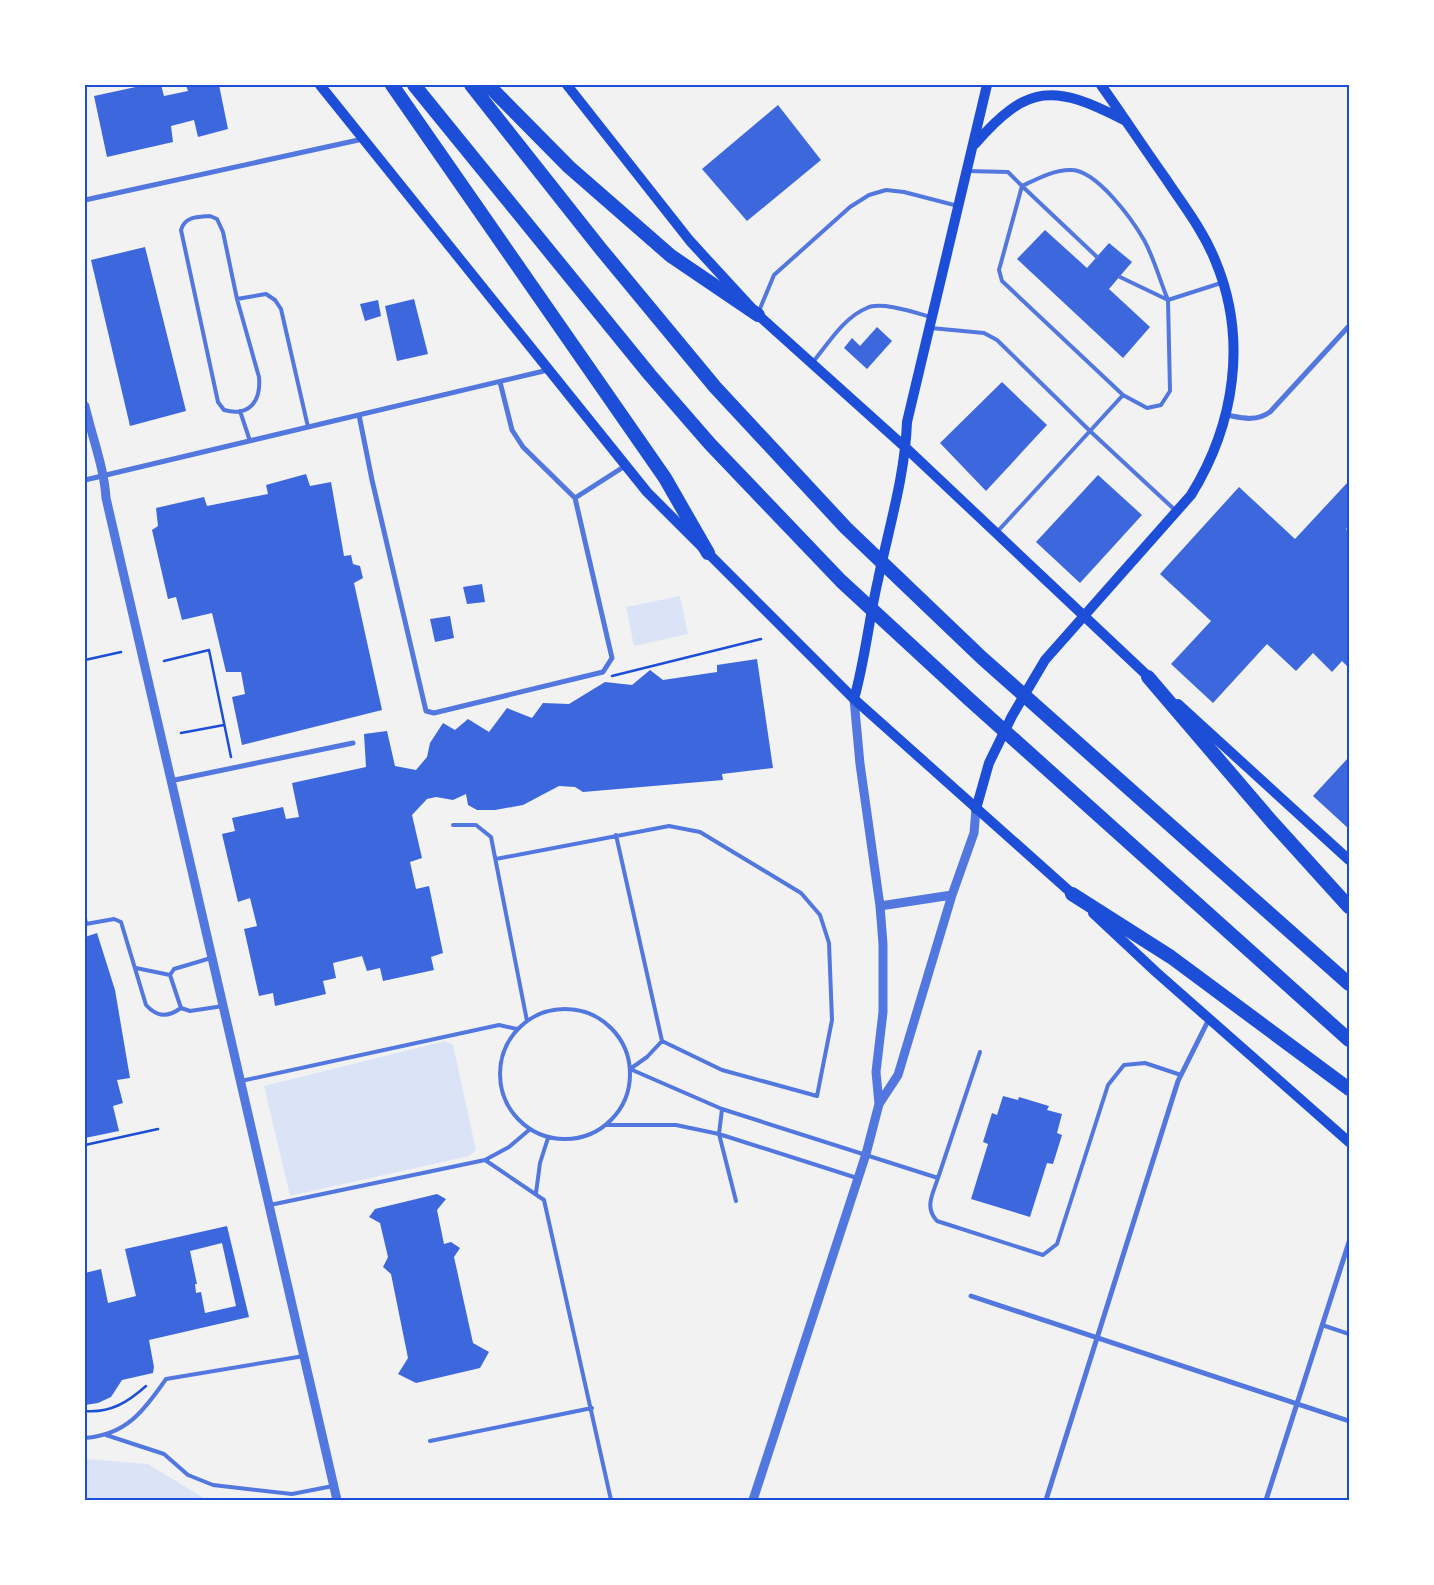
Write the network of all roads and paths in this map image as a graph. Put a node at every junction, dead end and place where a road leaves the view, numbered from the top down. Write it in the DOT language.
graph roads {
  1 [pos="320,85"];
  2 [pos="392,85"];
  3 [pos="414,85"];
  4 [pos="470,85"];
  5 [pos="488,85"];
  6 [pos="567,85"];
  7 [pos="987,85"];
  8 [pos="1101,85"];
  9 [pos="1125,120"];
  10 [pos="364,139"];
  11 [pos="973,146"];
  12 [pos="967,171"];
  13 [pos="1022,186"];
  14 [pos="85,200"];
  15 [pos="959,206"];
  16 [pos="1097,257"];
  17 [pos="1120,277"];
  18 [pos="1223,282"];
  19 [pos="237,299"];
  20 [pos="1168,300"];
  21 [pos="758,316"];
  22 [pos="932,317"];
  23 [pos="1349,326"];
  24 [pos="930,328"];
  25 [pos="812,364"];
  26 [pos="548,370"];
  27 [pos="500,382"];
  28 [pos="1123,395"];
  29 [pos="85,406"];
  30 [pos="240,411"];
  31 [pos="359,415"];
  32 [pos="1226,415"];
  33 [pos="308,427"];
  34 [pos="1090,431"];
  35 [pos="250,441"];
  36 [pos="906,448"];
  37 [pos="626,466"];
  38 [pos="104,475"];
  39 [pos="85,480"];
  40 [pos="576,498"];
  41 [pos="1178,512"];
  42 [pos="995,533"];
  43 [pos="708,553"];
  44 [pos="1085,617"];
  45 [pos="761,639"];
  46 [pos="121,652"];
  47 [pos="85,660"];
  48 [pos="164,661"];
  49 [pos="608,676"];
  50 [pos="1148,677"];
  51 [pos="854,699"];
  52 [pos="224,724"];
  53 [pos="181,733"];
  54 [pos="353,743"];
  55 [pos="231,757"];
  56 [pos="170,781"];
  57 [pos="976,809"];
  58 [pos="453,825"];
  59 [pos="616,835"];
  60 [pos="1347,855"];
  61 [pos="496,859"];
  62 [pos="1072,894"];
  63 [pos="952,895"];
  64 [pos="880,906"];
  65 [pos="1349,908"];
  66 [pos="85,918"];
  67 [pos="212,958"];
  68 [pos="136,968"];
  69 [pos="170,975"];
  70 [pos="1349,984"];
  71 [pos="223,1006"];
  72 [pos="181,1008"];
  73 [pos="1209,1019"];
  74 [pos="527,1021"];
  75 [pos="517,1029"];
  76 [pos="1349,1040"];
  77 [pos="662,1041"];
  78 [pos="980,1052"];
  79 [pos="630,1069"];
  80 [pos="1181,1076"];
  81 [pos="240,1082"];
  82 [pos="1349,1089"];
  83 [pos="879,1104"];
  84 [pos="722,1109"];
  85 [pos="607,1125"];
  86 [pos="158,1129"];
  87 [pos="529,1130"];
  88 [pos="719,1134"];
  89 [pos="548,1138"];
  90 [pos="1349,1142"];
  91 [pos="85,1145"];
  92 [pos="866,1154"];
  93 [pos="485,1160"];
  94 [pos="858,1178"];
  95 [pos="938,1178"];
  96 [pos="536,1193"];
  97 [pos="736,1201"];
  98 [pos="270,1205"];
  99 [pos="1349,1242"];
  100 [pos="971,1296"];
  101 [pos="1322,1326"];
  102 [pos="1349,1334"];
  103 [pos="1098,1337"];
  104 [pos="304,1356"];
  105 [pos="146,1386"];
  106 [pos="1297,1404"];
  107 [pos="592,1408"];
  108 [pos="85,1412"];
  109 [pos="1349,1421"];
  110 [pos="106,1435"];
  111 [pos="85,1438"];
  112 [pos="430,1441"];
  113 [pos="333,1486"];
  114 [pos="337,1500"];
  115 [pos="610,1500"];
  116 [pos="753,1500"];
  117 [pos="1046,1500"];
  118 [pos="1266,1500"];
  1 -- 10 [label="main road"];
  2 -- 43 [label="highway"];
  3 -- 76 [label="highway"];
  4 -- 70 [label="highway"];
  5 -- 21 [label="highway"];
  6 -- 21 [label="main road"];
  7 -- 11 [label="main road"];
  8 -- 9 [label="main road"];
  9 -- 11 [label="main road"];
  9 -- 18 [label="main road"];
  10 -- 14 [label="street"];
  10 -- 26 [label="main road"];
  11 -- 12 [label="main road"];
  12 -- 13 [label="lane"];
  12 -- 15 [label="main road"];
  13 -- 16 [label="lane"];
  13 -- 20 [label="lane"];
  13 -- 28 [label="lane"];
  15 -- 21 [label="lane"];
  15 -- 22 [label="main road"];
  17 -- 20 [label="lane"];
  18 -- 20 [label="lane"];
  18 -- 32 [label="main road"];
  19 -- 30 [label="lane"];
  19 -- 30 [label="lane"];
  19 -- 33 [label="lane"];
  20 -- 28 [label="lane"];
  21 -- 25 [label="main road"];
  22 -- 24 [label="main road"];
  22 -- 25 [label="lane"];
  23 -- 32 [label="street"];
  24 -- 34 [label="lane"];
  24 -- 36 [label="main road"];
  25 -- 36 [label="main road"];
  26 -- 27 [label="street"];
  26 -- 37 [label="main road"];
  27 -- 31 [label="street"];
  27 -- 40 [label="street"];
  28 -- 34 [label="lane"];
  29 -- 38 [label="street"];
  30 -- 35 [label="lane"];
  31 -- 33 [label="street"];
  31 -- 40 [label="street"];
  32 -- 41 [label="main road"];
  33 -- 35 [label="street"];
  34 -- 41 [label="lane"];
  34 -- 42 [label="lane"];
  35 -- 38 [label="street"];
  36 -- 42 [label="main road"];
  36 -- 51 [label="main road"];
  37 -- 40 [label="street"];
  37 -- 43 [label="main road"];
  38 -- 39 [label="street"];
  38 -- 56 [label="street"];
  41 -- 44 [label="main road"];
  42 -- 44 [label="main road"];
  43 -- 51 [label="main road"];
  44 -- 50 [label="main road"];
  44 -- 57 [label="main road"];
  45 -- 49 [label="path"];
  46 -- 47 [label="path"];
  48 -- 52 [label="path"];
  50 -- 60 [label="main road"];
  50 -- 65 [label="highway"];
  51 -- 57 [label="main road"];
  51 -- 64 [label="street"];
  52 -- 53 [label="path"];
  52 -- 55 [label="path"];
  54 -- 56 [label="street"];
  56 -- 67 [label="street"];
  57 -- 62 [label="main road"];
  57 -- 63 [label="street"];
  58 -- 61 [label="lane"];
  59 -- 61 [label="lane"];
  59 -- 77 [label="lane"];
  59 -- 77 [label="lane"];
  61 -- 74 [label="lane"];
  62 -- 73 [label="main road"];
  62 -- 82 [label="highway"];
  63 -- 64 [label="street"];
  63 -- 83 [label="street"];
  64 -- 83 [label="street"];
  66 -- 68 [label="lane"];
  67 -- 69 [label="lane"];
  67 -- 71 [label="street"];
  68 -- 69 [label="lane"];
  68 -- 72 [label="lane"];
  69 -- 72 [label="lane"];
  71 -- 72 [label="lane"];
  71 -- 81 [label="street"];
  73 -- 80 [label="street"];
  73 -- 90 [label="main road"];
  74 -- 75 [label="lane"];
  74 -- 79 [label="lane"];
  75 -- 81 [label="lane"];
  75 -- 87 [label="lane"];
  77 -- 79 [label="lane"];
  78 -- 95 [label="lane"];
  79 -- 84 [label="lane"];
  79 -- 85 [label="lane"];
  80 -- 95 [label="lane"];
  80 -- 103 [label="street"];
  81 -- 98 [label="street"];
  83 -- 92 [label="street"];
  84 -- 88 [label="lane"];
  84 -- 92 [label="lane"];
  85 -- 88 [label="lane"];
  85 -- 89 [label="lane"];
  86 -- 91 [label="path"];
  87 -- 89 [label="lane"];
  87 -- 93 [label="lane"];
  88 -- 94 [label="lane"];
  88 -- 97 [label="lane"];
  89 -- 96 [label="lane"];
  92 -- 94 [label="street"];
  92 -- 95 [label="lane"];
  93 -- 96 [label="lane"];
  93 -- 98 [label="lane"];
  94 -- 116 [label="street"];
  96 -- 107 [label="lane"];
  98 -- 104 [label="street"];
  99 -- 101 [label="street"];
  100 -- 103 [label="street"];
  101 -- 102 [label="lane"];
  101 -- 106 [label="street"];
  103 -- 106 [label="street"];
  103 -- 117 [label="street"];
  104 -- 110 [label="lane"];
  104 -- 113 [label="street"];
  105 -- 108 [label="path"];
  106 -- 109 [label="street"];
  106 -- 118 [label="street"];
  107 -- 112 [label="lane"];
  107 -- 115 [label="lane"];
  110 -- 111 [label="lane"];
  110 -- 113 [label="lane"];
  113 -- 114 [label="street"];
}
